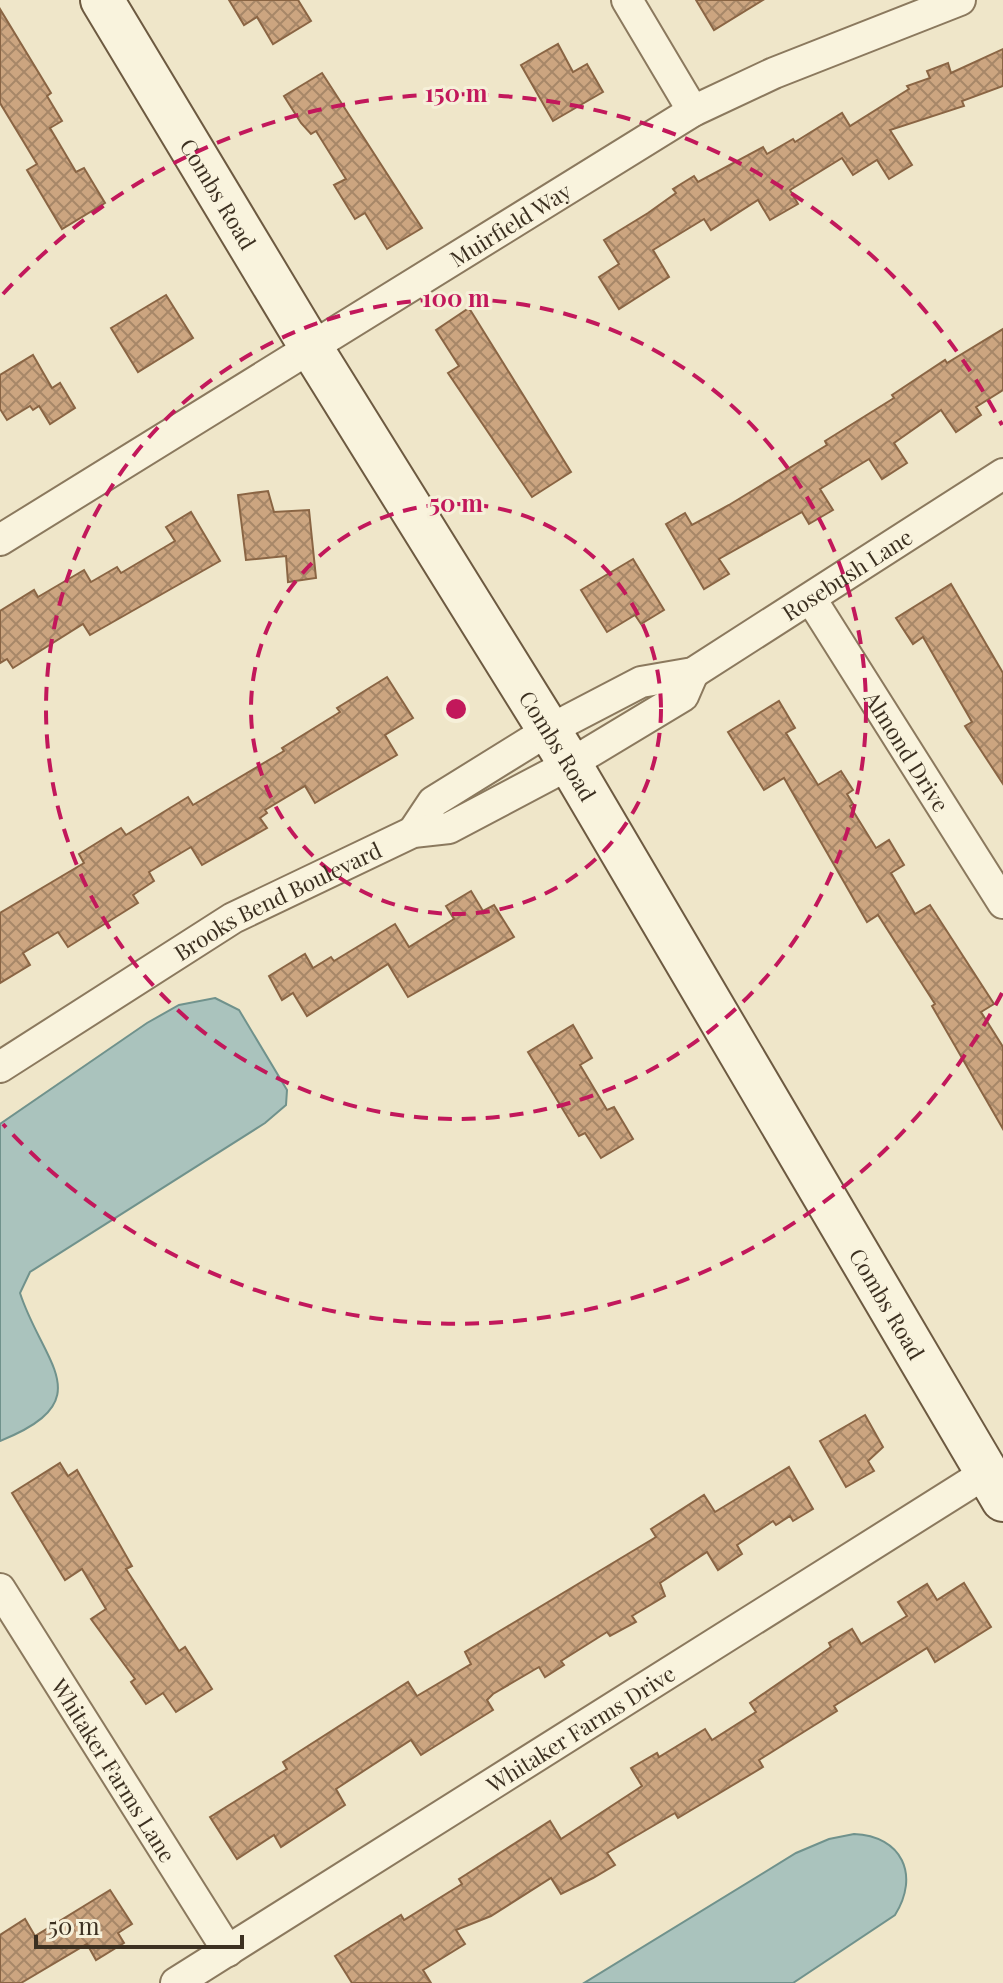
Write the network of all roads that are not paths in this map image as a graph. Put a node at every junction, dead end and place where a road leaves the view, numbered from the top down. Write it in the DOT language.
graph roads {
  1 [pos="102,0"];
  2 [pos="627,0"];
  3 [pos="960,0"];
  4 [pos="693,111"];
  5 [pos="312,349"];
  6 [pos="1003,474"];
  7 [pos="0,540"];
  8 [pos="811,599"];
  9 [pos="560,747"];
  10 [pos="413,832"];
  11 [pos="1003,903"];
  12 [pos="0,1067"];
  13 [pos="995,1487"];
  14 [pos="1,1591"];
  15 [pos="228,1951"];
  16 [pos="176,1983"];
  1 -- 5 [label="street, Combs Road"];
  2 -- 4 [label="street"];
  3 -- 4 [label="street, Muirfield Way"];
  4 -- 5 [label="street, Muirfield Way"];
  5 -- 7 [label="street, Muirfield Way"];
  5 -- 9 [label="street, Combs Road"];
  6 -- 8 [label="street, Rosebush Lane"];
  8 -- 9 [label="street, Rosebush Lane"];
  8 -- 11 [label="street, Almond Drive"];
  9 -- 10 [label="street, Rosebush Lane"];
  9 -- 13 [label="street, Combs Road"];
  10 -- 12 [label="street, Brooks Bend Boulevard"];
  13 -- 15 [label="street, Whitaker Farms Drive"];
  14 -- 15 [label="street, Whitaker Farms Lane"];
  15 -- 16 [label="street, Whitaker Farms Drive"];
}
